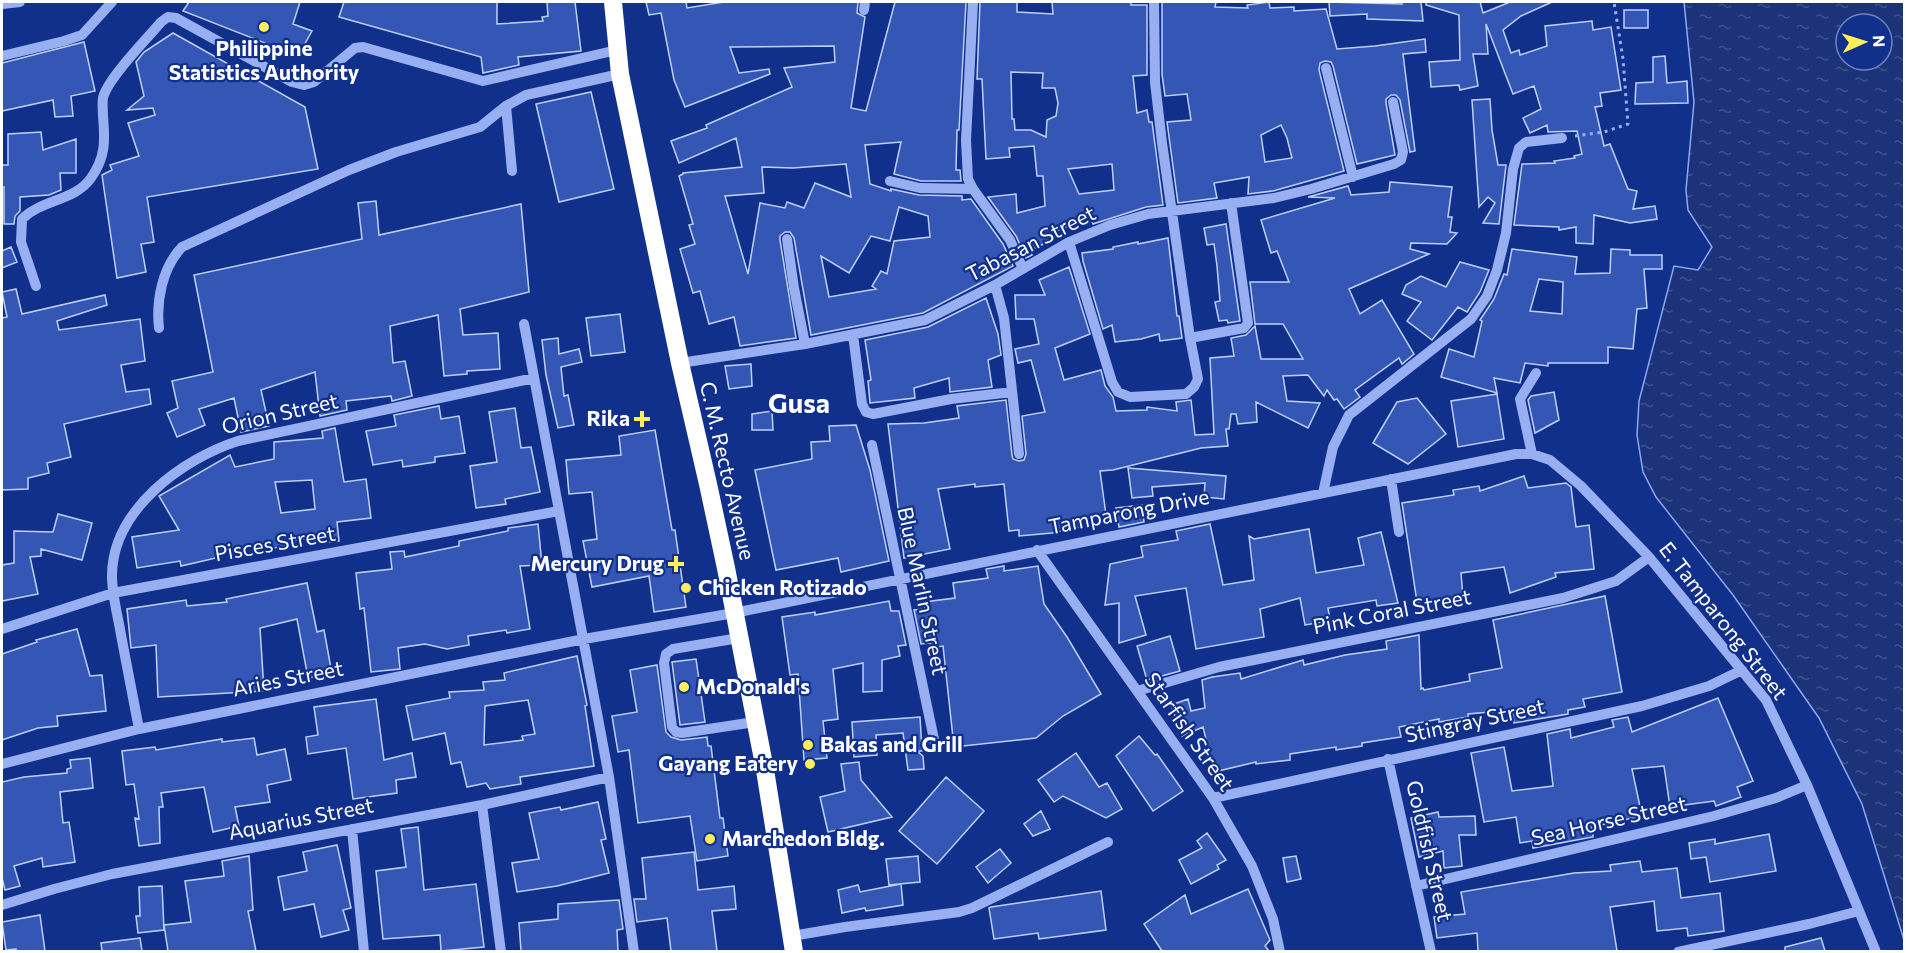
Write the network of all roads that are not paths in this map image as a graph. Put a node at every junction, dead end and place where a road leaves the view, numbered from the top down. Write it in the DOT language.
graph roads {
  1 [pos="20,2"];
  2 [pos="112,2"];
  3 [pos="613,2"];
  4 [pos="973,2"];
  5 [pos="1154,2"];
  6 [pos="2,4"];
  7 [pos="618,50"];
  8 [pos="2,56"];
  9 [pos="1326,68"];
  10 [pos="620,74"];
  11 [pos="1393,102"];
  12 [pos="506,106"];
  13 [pos="1562,138"];
  14 [pos="512,171"];
  15 [pos="1353,177"];
  16 [pos="890,182"];
  17 [pos="973,189"];
  18 [pos="1231,203"];
  19 [pos="1172,210"];
  20 [pos="787,239"];
  21 [pos="1069,242"];
  22 [pos="1023,269"];
  23 [pos="995,285"];
  24 [pos="36,286"];
  25 [pos="524,324"];
  26 [pos="159,328"];
  27 [pos="853,335"];
  28 [pos="1190,338"];
  29 [pos="806,344"];
  30 [pos="680,363"];
  31 [pos="1536,373"];
  32 [pos="534,378"];
  33 [pos="1012,392"];
  34 [pos="872,445"];
  35 [pos="1019,454"];
  36 [pos="1532,454"];
  37 [pos="1391,479"];
  38 [pos="1323,493"];
  39 [pos="559,511"];
  40 [pos="1399,532"];
  41 [pos="1037,550"];
  42 [pos="1649,557"];
  43 [pos="899,579"];
  44 [pos="113,593"];
  45 [pos="734,613"];
  46 [pos="2,629"];
  47 [pos="739,638"];
  48 [pos="584,639"];
  49 [pos="1742,670"];
  50 [pos="1137,691"];
  51 [pos="755,722"];
  52 [pos="139,729"];
  53 [pos="935,744"];
  54 [pos="1388,759"];
  55 [pos="2,764"];
  56 [pos="609,777"];
  57 [pos="1808,785"];
  58 [pos="1213,798"];
  59 [pos="482,805"];
  60 [pos="352,829"];
  61 [pos="1108,842"];
  62 [pos="1416,886"];
  63 [pos="2,905"];
  64 [pos="1859,911"];
  65 [pos="793,944"];
  66 [pos="364,951"];
  67 [pos="501,951"];
  68 [pos="634,951"];
  69 [pos="1280,951"];
  70 [pos="1431,951"];
  71 [pos="1678,951"];
  72 [pos="1875,951"];
  1 -- 6 [label="street"];
  2 -- 8 [label="street"];
  3 -- 7 [label="highway, C. M. Recto Avenue"];
  4 -- 17 [label="street"];
  5 -- 19 [label="street"];
  7 -- 10 [label="highway, C. M. Recto Avenue"];
  7 -- 24 [label="street"];
  9 -- 15 [label="street"];
  10 -- 12 [label="street"];
  10 -- 30 [label="highway, C. M. Recto Avenue"];
  11 -- 15 [label="street, Tabasan Street"];
  12 -- 14 [label="street"];
  12 -- 26 [label="street"];
  13 -- 38 [label="street"];
  15 -- 18 [label="street, Tabasan Street"];
  16 -- 17 [label="street"];
  17 -- 22 [label="street"];
  18 -- 19 [label="street, Tabasan Street"];
  18 -- 28 [label="street"];
  19 -- 21 [label="street, Tabasan Street"];
  19 -- 28 [label="street"];
  20 -- 29 [label="street"];
  21 -- 22 [label="street, Tabasan Street"];
  21 -- 28 [label="street"];
  22 -- 23 [label="street, Tabasan Street"];
  23 -- 27 [label="street, Tabasan Street"];
  23 -- 33 [label="street"];
  25 -- 32 [label="street"];
  27 -- 29 [label="street, Tabasan Street"];
  27 -- 33 [label="street"];
  29 -- 30 [label="street, Tabasan Street"];
  30 -- 45 [label="highway, C. M. Recto Avenue"];
  31 -- 36 [label="street"];
  32 -- 39 [label="street"];
  32 -- 44 [label="street, Orion Street"];
  33 -- 35 [label="street"];
  34 -- 43 [label="street, Blue Marlin Street"];
  36 -- 37 [label="street, Tamparong Drive"];
  36 -- 42 [label="street, E. Tamparong Street"];
  37 -- 38 [label="street, Tamparong Drive"];
  37 -- 40 [label="street"];
  38 -- 41 [label="street, Tamparong Drive"];
  39 -- 44 [label="street, Pisces Street"];
  39 -- 48 [label="street"];
  41 -- 43 [label="street, Tamparong Drive"];
  41 -- 50 [label="street, Starfish Street"];
  42 -- 49 [label="street, E. Tamparong Street"];
  42 -- 50 [label="street, Pink Coral Street"];
  43 -- 45 [label="street, Tamparong Drive"];
  43 -- 53 [label="street, Blue Marlin Street"];
  44 -- 46 [label="street, Pisces Street"];
  44 -- 52 [label="street, Orion Street"];
  45 -- 47 [label="highway, C. M. Recto Avenue"];
  45 -- 48 [label="street, Aries Street"];
  47 -- 51 [label="highway, C. M. Recto Avenue"];
  47 -- 51 [label="street"];
  48 -- 52 [label="street, Aries Street"];
  48 -- 56 [label="street"];
  49 -- 54 [label="street, Stingray Street"];
  49 -- 57 [label="street, E. Tamparong Street"];
  50 -- 58 [label="street, Starfish Street"];
  51 -- 65 [label="highway, C. M. Recto Avenue"];
  52 -- 55 [label="street, Aries Street"];
  54 -- 58 [label="street, Stingray Street"];
  54 -- 62 [label="street, Goldfish Street"];
  56 -- 59 [label="street, Aquarius Street"];
  56 -- 68 [label="street"];
  57 -- 62 [label="street, Sea Horse Street"];
  57 -- 64 [label="street, E. Tamparong Street"];
  58 -- 69 [label="street, Starfish Street"];
  59 -- 60 [label="street, Aquarius Street"];
  59 -- 67 [label="street"];
  60 -- 63 [label="street, Aquarius Street"];
  60 -- 66 [label="street"];
  61 -- 65 [label="street"];
  62 -- 70 [label="street, Goldfish Street"];
  64 -- 71 [label="street"];
  64 -- 72 [label="street, E. Tamparong Street"];
}
